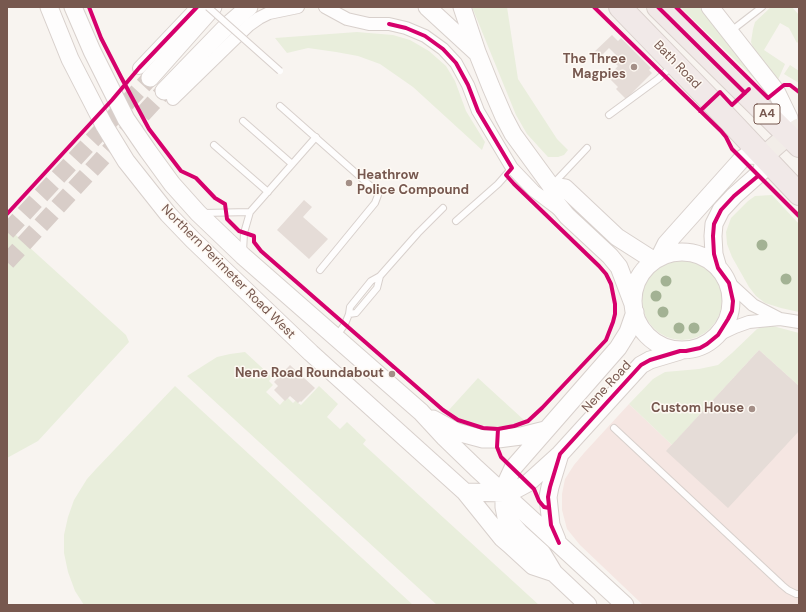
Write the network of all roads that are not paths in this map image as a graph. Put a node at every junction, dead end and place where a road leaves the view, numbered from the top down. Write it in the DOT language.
graph roads {
  1 [pos="49,7"];
  2 [pos="73,7"];
  3 [pos="197,7"];
  4 [pos="208,7"];
  5 [pos="213,7"];
  6 [pos="249,7"];
  7 [pos="298,7"];
  8 [pos="325,7"];
  9 [pos="427,7"];
  10 [pos="462,7"];
  11 [pos="620,7"];
  12 [pos="658,7"];
  13 [pos="710,7"];
  14 [pos="762,7"];
  15 [pos="730,32"];
  16 [pos="476,52"];
  17 [pos="676,63"];
  18 [pos="280,71"];
  19 [pos="144,73"];
  20 [pos="168,95"];
  21 [pos="280,106"];
  22 [pos="608,115"];
  23 [pos="243,121"];
  24 [pos="795,137"];
  25 [pos="316,138"];
  26 [pos="214,145"];
  27 [pos="587,148"];
  28 [pos="764,156"];
  29 [pos="292,164"];
  30 [pos="512,168"];
  31 [pos="552,186"];
  32 [pos="268,192"];
  33 [pos="799,194"];
  34 [pos="443,208"];
  35 [pos="250,212"];
  36 [pos="198,213"];
  37 [pos="567,216"];
  38 [pos="456,221"];
  39 [pos="243,256"];
  40 [pos="656,258"];
  41 [pos="718,268"];
  42 [pos="320,270"];
  43 [pos="380,276"];
  44 [pos="729,283"];
  45 [pos="634,308"];
  46 [pos="350,314"];
  47 [pos="780,319"];
  48 [pos="799,322"];
  49 [pos="718,335"];
  50 [pos="336,337"];
  51 [pos="680,351"];
  52 [pos="421,412"];
  53 [pos="614,428"];
  54 [pos="546,430"];
  55 [pos="560,454"];
  56 [pos="465,492"];
  57 [pos="504,493"];
  58 [pos="559,543"];
  59 [pos="554,573"];
  60 [pos="799,594"];
  61 [pos="588,605"];
  62 [pos="625,605"];
  1 -- 56 [label="street, Northern Perimeter Road West"];
  2 -- 36 [label="street, Northern Perimeter Road West"];
  3 -- 19 [label="street"];
  4 -- 18 [label="lane, bridge"];
  5 -- 19 [label="street"];
  6 -- 20 [label="street"];
  7 -- 20 [label="street"];
  8 -- 30 [label="street"];
  9 -- 16 [label="street"];
  10 -- 16 [label="street"];
  11 -- 17 [label="highway, Bath Road / A4"];
  12 -- 24 [label="highway, Bath Road / A4"];
  13 -- 15 [label="street"];
  14 -- 15 [label="lane"];
  15 -- 24 [label="street"];
  16 -- 31 [label="street"];
  17 -- 22 [label="lane"];
  17 -- 28 [label="highway, Bath Road / A4"];
  21 -- 25 [label="lane"];
  23 -- 29 [label="lane"];
  24 -- 28 [label="main road"];
  25 -- 29 [label="lane"];
  25 -- 42 [label="lane"];
  26 -- 32 [label="lane"];
  27 -- 31 [label="lane"];
  28 -- 33 [label="highway, Bath Road / A4"];
  28 -- 40 [label="street"];
  28 -- 41 [label="street"];
  29 -- 32 [label="lane"];
  30 -- 37 [label="street"];
  30 -- 38 [label="lane"];
  31 -- 37 [label="street"];
  31 -- 40 [label="street"];
  32 -- 35 [label="lane"];
  34 -- 43 [label="lane"];
  35 -- 36 [label="lane"];
  35 -- 39 [label="lane"];
  36 -- 39 [label="street, Northern Perimeter Road West"];
  37 -- 45 [label="street"];
  39 -- 50 [label="street, Northern Perimeter Road West"];
  40 -- 41 [label="street"];
  40 -- 45 [label="street"];
  41 -- 44 [label="street"];
  43 -- 46 [label="lane"];
  43 -- 46 [label="lane"];
  44 -- 47 [label="street"];
  44 -- 49 [label="street"];
  45 -- 51 [label="street"];
  45 -- 54 [label="street, Nene Road"];
  46 -- 50 [label="lane"];
  47 -- 48 [label="street"];
  47 -- 49 [label="street"];
  49 -- 51 [label="street"];
  50 -- 52 [label="street, Northern Perimeter Road West"];
  51 -- 55 [label="street, Nene Road"];
  52 -- 54 [label="street"];
  52 -- 57 [label="street"];
  53 -- 60 [label="lane"];
  54 -- 57 [label="street, Nene Road"];
  55 -- 57 [label="street, Nene Road"];
  55 -- 58 [label="street"];
  56 -- 57 [label="street, Nene Road"];
  56 -- 59 [label="street, Northern Perimeter Road West"];
  57 -- 58 [label="street"];
  57 -- 59 [label="street"];
  58 -- 62 [label="street"];
  59 -- 61 [label="street"];
}
